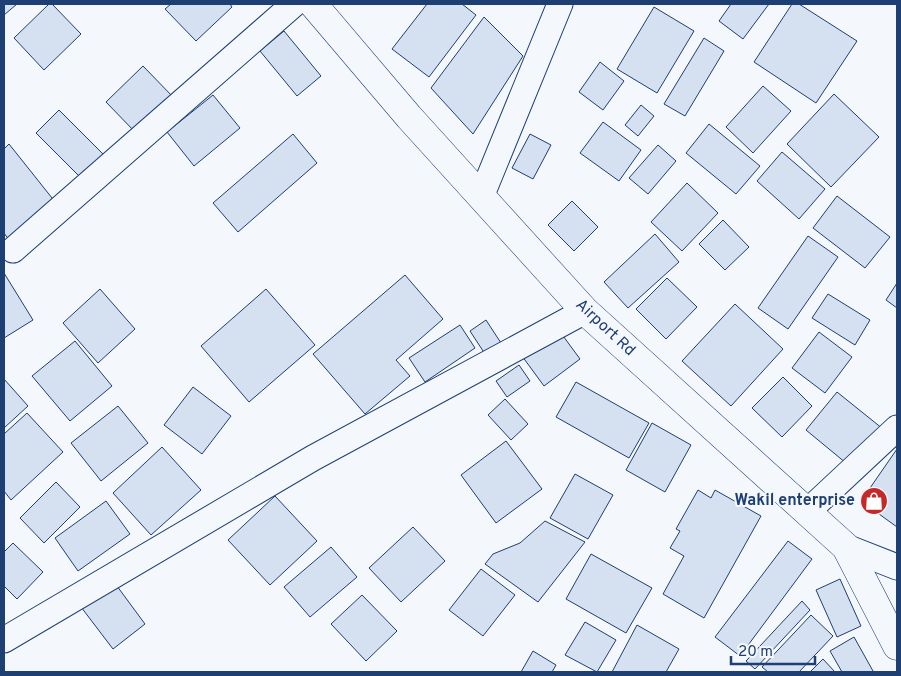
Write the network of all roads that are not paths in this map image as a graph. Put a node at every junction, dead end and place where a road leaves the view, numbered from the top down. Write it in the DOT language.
graph roads {
  1 [pos="294,4"];
  2 [pos="313,4"];
  3 [pos="560,4"];
  4 [pos="481,197"];
  5 [pos="13,250"];
  6 [pos="585,311"];
  7 [pos="897,428"];
  8 [pos="807,512"];
  9 [pos="846,547"];
  10 [pos="897,567"];
  11 [pos="4,640"];
  12 [pos="897,646"];
  1 -- 5 [label="street"];
  2 -- 4 [label="main road, Airport Rd"];
  3 -- 4 [label="street"];
  4 -- 6 [label="main road, Airport Rd"];
  6 -- 8 [label="main road, Airport Rd"];
  6 -- 11 [label="street"];
  7 -- 8 [label="street"];
  8 -- 9 [label="main road, Airport Rd"];
  9 -- 10 [label="street"];
  9 -- 12 [label="main road, Airport Rd"];
}
